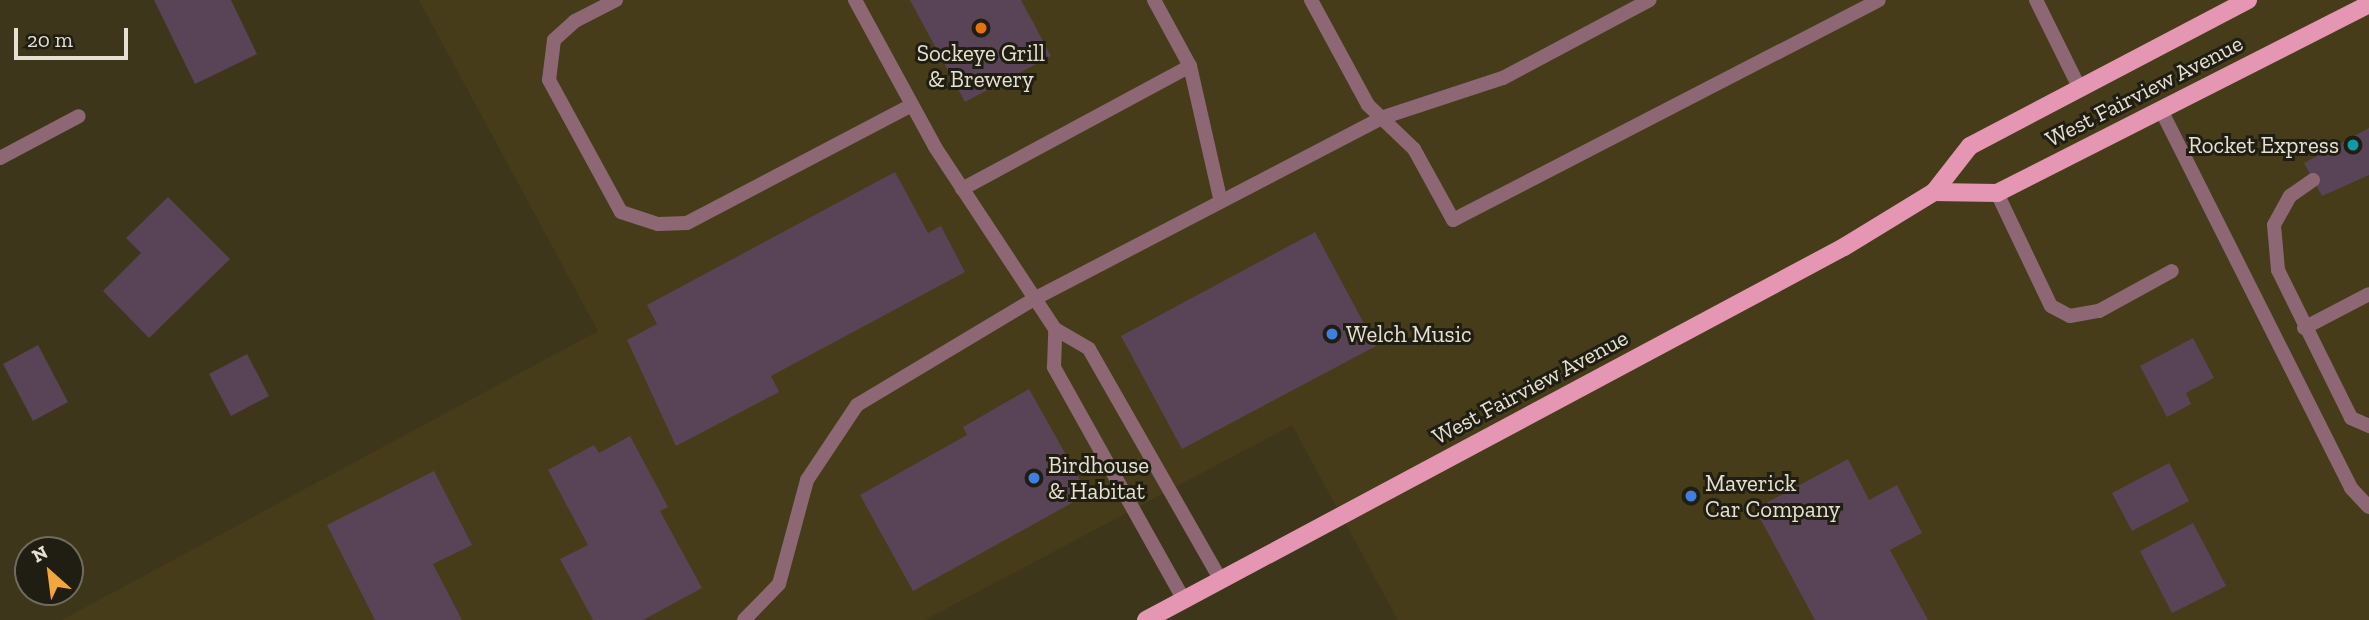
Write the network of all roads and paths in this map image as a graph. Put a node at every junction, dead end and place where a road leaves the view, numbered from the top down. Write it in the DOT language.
graph roads {
  1 [pos="616,0"];
  2 [pos="855,0"];
  3 [pos="1154,0"];
  4 [pos="1311,0"];
  5 [pos="1650,0"];
  6 [pos="1879,0"];
  7 [pos="2036,0"];
  8 [pos="2248,0"];
  9 [pos="2369,4"];
  10 [pos="1190,66"];
  11 [pos="2078,87"];
  12 [pos="912,105"];
  13 [pos="2161,110"];
  14 [pos="79,116"];
  15 [pos="1381,118"];
  16 [pos="0,158"];
  17 [pos="2313,180"];
  18 [pos="962,189"];
  19 [pos="1934,192"];
  20 [pos="1997,193"];
  21 [pos="1220,202"];
  22 [pos="2172,271"];
  23 [pos="2369,294"];
  24 [pos="1034,299"];
  25 [pos="2304,328"];
  26 [pos="1055,329"];
  27 [pos="2369,426"];
  28 [pos="2369,507"];
  29 [pos="1220,579"];
  30 [pos="1184,600"];
  31 [pos="744,620"];
  32 [pos="1146,620"];
  1 -- 12 [label="street"];
  2 -- 12 [label="street"];
  3 -- 10 [label="street"];
  4 -- 15 [label="street"];
  5 -- 15 [label="street"];
  6 -- 15 [label="street"];
  7 -- 11 [label="street"];
  8 -- 11 [label="main road, West Fairview Avenue"];
  9 -- 13 [label="main road, West Fairview Avenue"];
  10 -- 18 [label="street"];
  10 -- 21 [label="street"];
  11 -- 19 [label="main road, West Fairview Avenue"];
  12 -- 18 [label="street"];
  13 -- 20 [label="main road, West Fairview Avenue"];
  13 -- 28 [label="street"];
  14 -- 16 [label="street"];
  15 -- 21 [label="street"];
  17 -- 25 [label="street"];
  18 -- 24 [label="street"];
  19 -- 20 [label="main road, West Fairview Avenue"];
  19 -- 29 [label="main road, West Fairview Avenue"];
  20 -- 22 [label="street"];
  21 -- 24 [label="street"];
  23 -- 25 [label="street"];
  24 -- 26 [label="street"];
  24 -- 31 [label="street"];
  25 -- 27 [label="street"];
  26 -- 29 [label="street"];
  26 -- 30 [label="street"];
  29 -- 30 [label="main road, West Fairview Avenue"];
  30 -- 32 [label="main road, West Fairview Avenue"];
}
